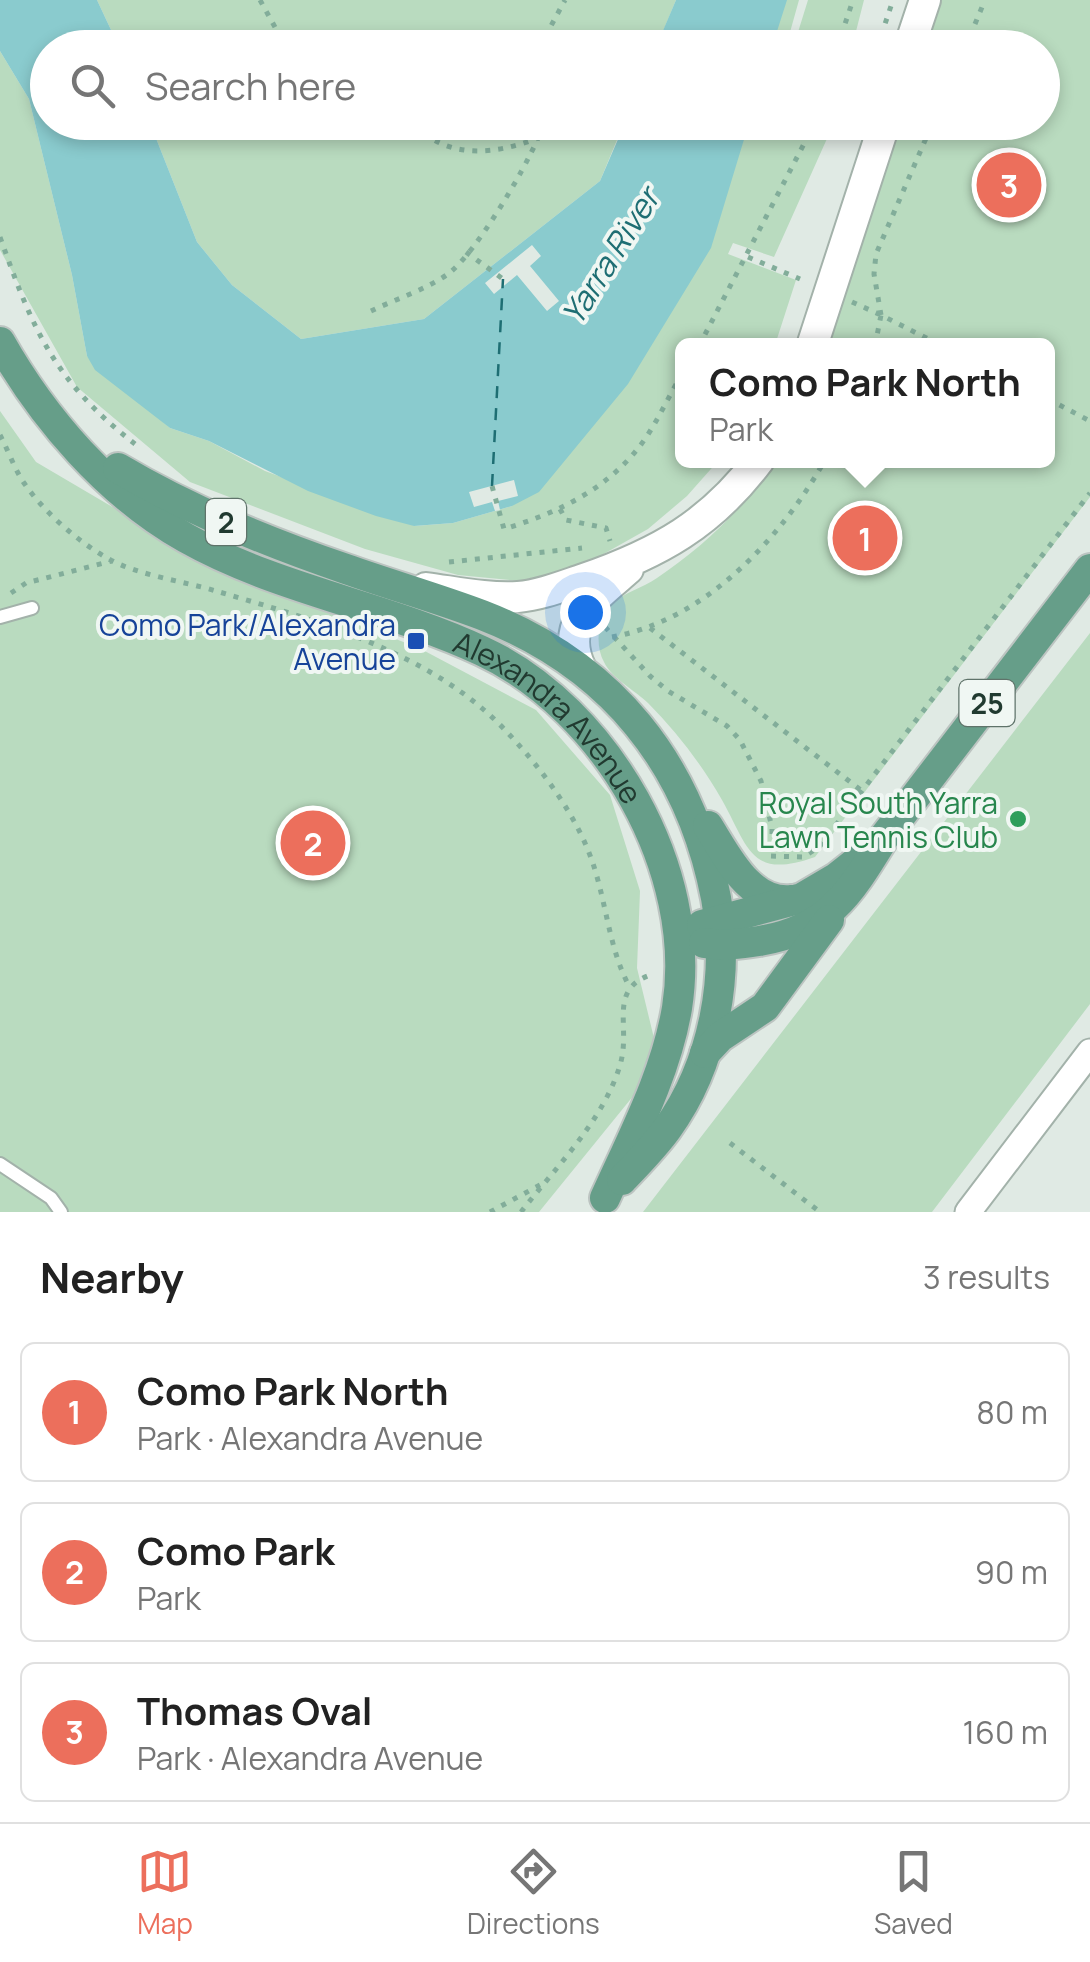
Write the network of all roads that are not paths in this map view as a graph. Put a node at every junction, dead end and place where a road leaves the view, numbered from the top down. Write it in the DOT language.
graph roads {
  1 [pos="925,0"];
  2 [pos="915,30"];
  3 [pos="878,140"];
  4 [pos="815,338"];
  5 [pos="0,342"];
  6 [pos="69,438"];
  7 [pos="752,468"];
  8 [pos="632,549"];
  9 [pos="1090,570"];
  10 [pos="393,584"];
  11 [pos="32,608"];
  12 [pos="6,615"];
  13 [pos="581,669"];
  14 [pos="678,782"];
  15 [pos="885,836"];
  16 [pos="852,889"];
  17 [pos="802,898"];
  18 [pos="720,932"];
  19 [pos="677,937"];
  20 [pos="1090,1052"];
  21 [pos="704,1055"];
  22 [pos="0,1164"];
  23 [pos="600,1205"];
  24 [pos="61,1212"];
  25 [pos="968,1212"];
  1 -- 2 [label="street"];
  3 -- 4 [label="street"];
  5 -- 6 [label="main road, Alexandra Avenue / 2"];
  6 -- 10 [label="main road, Alexandra Avenue / 2"];
  6 -- 19 [label="main road, Alexandra Avenue / 2"];
  7 -- 8 [label="street, Alexandra Avenue"];
  8 -- 10 [label="street, Alexandra Avenue"];
  8 -- 13 [label="street, Alexandra Avenue"];
  9 -- 15 [label="main road, 25"];
  10 -- 13 [label="main road, Alexandra Avenue / 2"];
  11 -- 12 [label="lane"];
  13 -- 14 [label="main road, Alexandra Avenue / 2"];
  14 -- 17 [label="main road, 2"];
  14 -- 18 [label="main road, Alexandra Avenue / 2"];
  15 -- 16 [label="main road, 25"];
  15 -- 17 [label="main road, 25"];
  16 -- 18 [label="main road, 25"];
  16 -- 21 [label="main road"];
  17 -- 18 [label="main road, 25"];
  18 -- 19 [label="main road"];
  18 -- 21 [label="main road, Alexandra Avenue"];
  19 -- 23 [label="main road, Alexandra Avenue"];
  20 -- 25 [label="street"];
  21 -- 23 [label="main road, Alexandra Avenue"];
  22 -- 24 [label="lane"];
}
